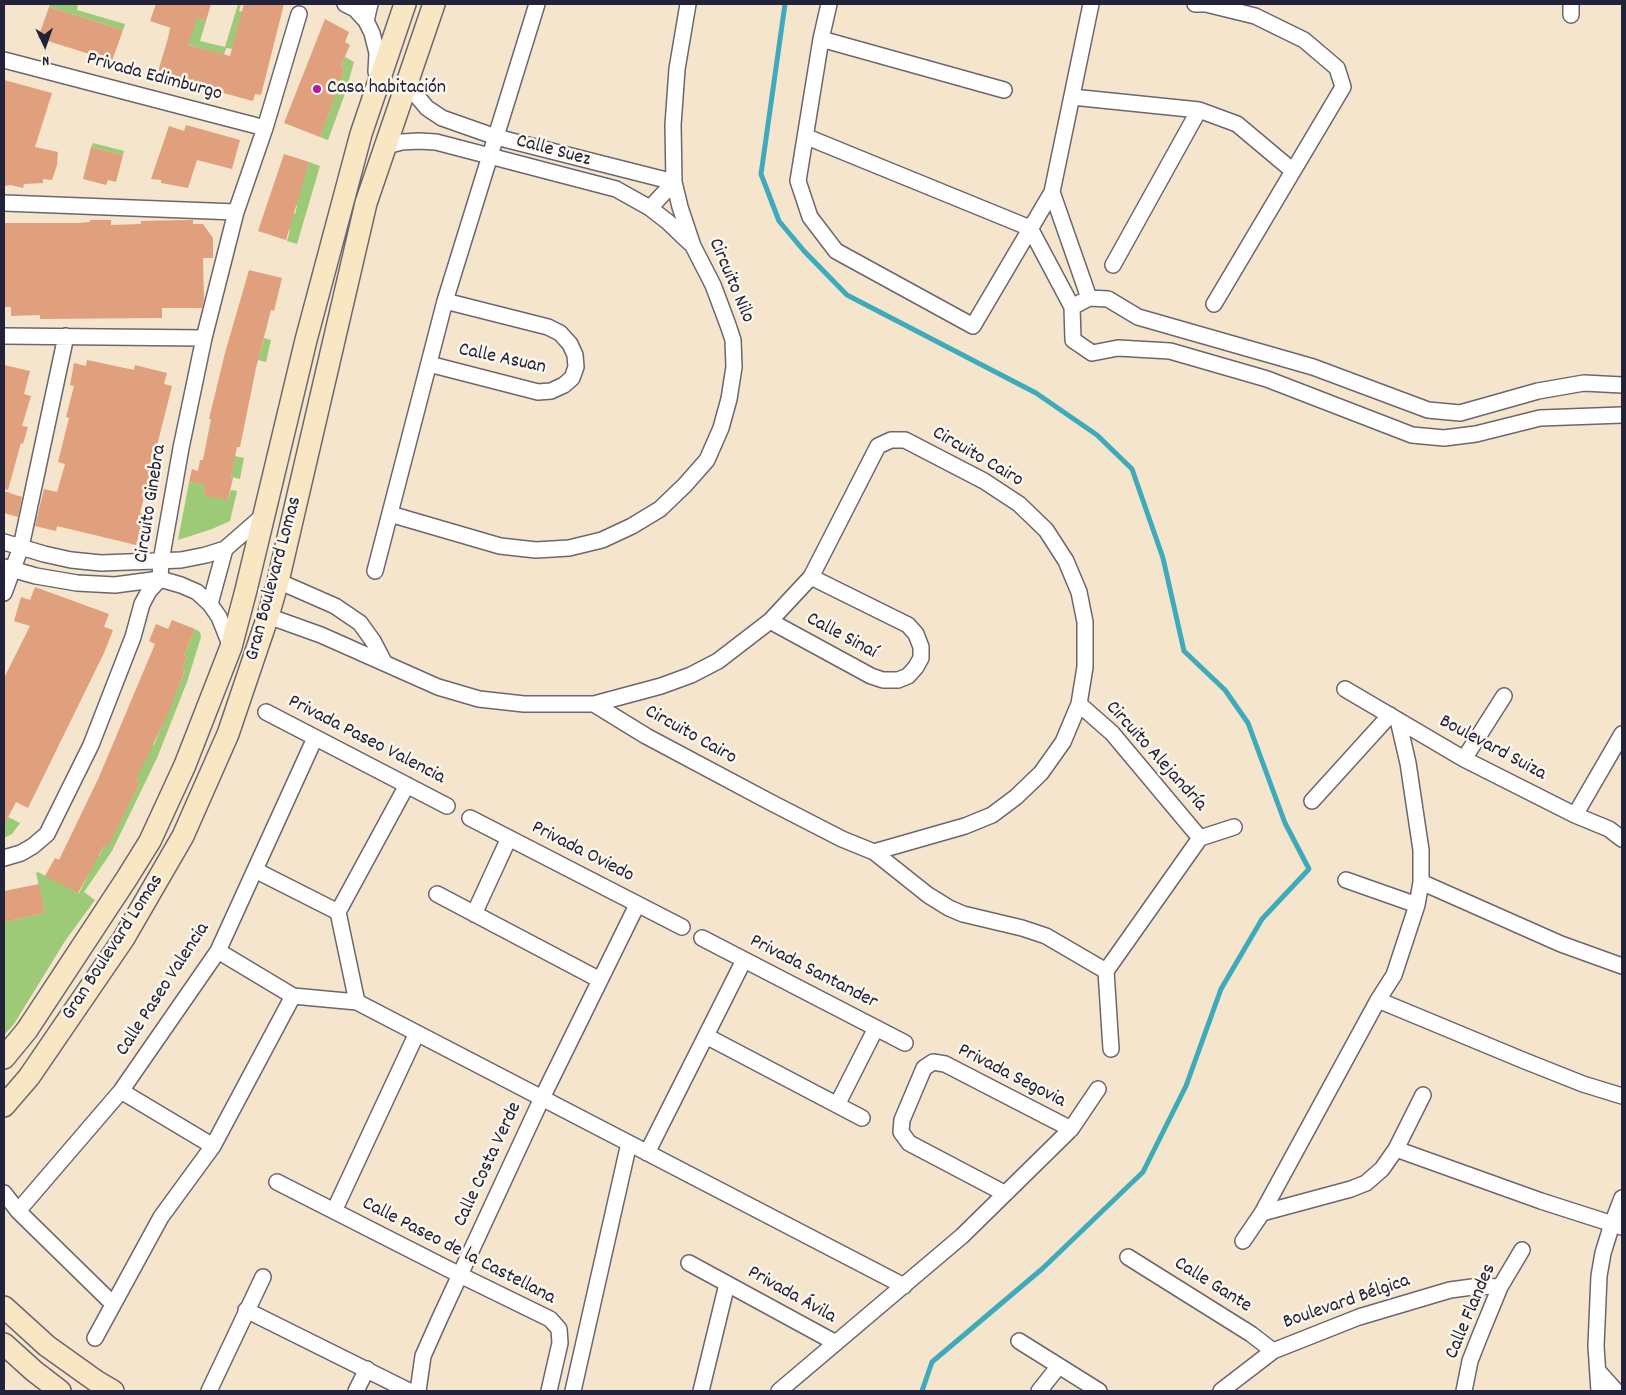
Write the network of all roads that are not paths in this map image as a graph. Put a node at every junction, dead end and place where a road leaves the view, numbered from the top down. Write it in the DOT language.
graph roads {
  1 [pos="345,4"];
  2 [pos="370,4"];
  3 [pos="405,4"];
  4 [pos="434,4"];
  5 [pos="537,4"];
  6 [pos="688,4"];
  7 [pos="829,4"];
  8 [pos="1091,4"];
  9 [pos="1195,4"];
  10 [pos="299,14"];
  11 [pos="366,21"];
  12 [pos="821,39"];
  13 [pos="4,60"];
  14 [pos="409,80"];
  15 [pos="375,88"];
  16 [pos="1004,90"];
  17 [pos="1072,97"];
  18 [pos="1200,110"];
  19 [pos="265,128"];
  20 [pos="496,137"];
  21 [pos="806,137"];
  22 [pos="386,146"];
  23 [pos="490,156"];
  24 [pos="1293,171"];
  25 [pos="674,182"];
  26 [pos="1052,192"];
  27 [pos="4,203"];
  28 [pos="650,208"];
  29 [pos="236,212"];
  30 [pos="1030,228"];
  31 [pos="693,246"];
  32 [pos="1113,265"];
  33 [pos="1089,298"];
  34 [pos="445,301"];
  35 [pos="1214,304"];
  36 [pos="1072,308"];
  37 [pos="4,336"];
  38 [pos="66,336"];
  39 [pos="204,338"];
  40 [pos="429,364"];
  41 [pos="1312,367"];
  42 [pos="1622,385"];
  43 [pos="1302,392"];
  44 [pos="1622,415"];
  45 [pos="274,473"];
  46 [pos="301,482"];
  47 [pos="390,514"];
  48 [pos="264,515"];
  49 [pos="4,542"];
  50 [pos="21,547"];
  51 [pos="226,549"];
  52 [pos="161,561"];
  53 [pos="8,568"];
  54 [pos="375,571"];
  55 [pos="811,577"];
  56 [pos="160,579"];
  57 [pos="278,582"];
  58 [pos="4,593"];
  59 [pos="210,604"];
  60 [pos="268,616"];
  61 [pos="770,621"];
  62 [pos="231,647"];
  63 [pos="384,662"];
  64 [pos="1345,689"];
  65 [pos="1504,696"];
  66 [pos="594,704"];
  67 [pos="1079,704"];
  68 [pos="266,712"];
  69 [pos="1394,718"];
  70 [pos="1622,734"];
  71 [pos="316,738"];
  72 [pos="1464,759"];
  73 [pos="407,785"];
  74 [pos="1312,801"];
  75 [pos="447,806"];
  76 [pos="1575,815"];
  77 [pos="470,818"];
  78 [pos="1234,827"];
  79 [pos="509,838"];
  80 [pos="1200,838"];
  81 [pos="1622,839"];
  82 [pos="874,852"];
  83 [pos="4,858"];
  84 [pos="255,870"];
  85 [pos="1346,880"];
  86 [pos="1421,882"];
  87 [pos="437,894"];
  88 [pos="637,904"];
  89 [pos="1417,906"];
  90 [pos="338,912"];
  91 [pos="474,914"];
  92 [pos="682,928"];
  93 [pos="702,938"];
  94 [pos="218,951"];
  95 [pos="744,960"];
  96 [pos="1622,966"];
  97 [pos="1106,972"];
  98 [pos="600,980"];
  99 [pos="293,996"];
  100 [pos="1378,1000"];
  101 [pos="357,1002"];
  102 [pos="876,1028"];
  103 [pos="418,1033"];
  104 [pos="706,1036"];
  105 [pos="905,1043"];
  106 [pos="1111,1049"];
  107 [pos="4,1058"];
  108 [pos="1098,1089"];
  109 [pos="121,1091"];
  110 [pos="1423,1095"];
  111 [pos="1622,1096"];
  112 [pos="542,1098"];
  113 [pos="837,1105"];
  114 [pos="4,1106"];
  115 [pos="862,1118"];
  116 [pos="1071,1129"];
  117 [pos="629,1143"];
  118 [pos="213,1146"];
  119 [pos="1396,1149"];
  120 [pos="647,1153"];
  121 [pos="277,1182"];
  122 [pos="4,1193"];
  123 [pos="1004,1194"];
  124 [pos="1622,1198"];
  125 [pos="334,1211"];
  126 [pos="18,1212"];
  127 [pos="1262,1213"];
  128 [pos="1617,1225"];
  129 [pos="1243,1241"];
  130 [pos="1522,1250"];
  131 [pos="1128,1257"];
  132 [pos="689,1263"];
  133 [pos="460,1275"];
  134 [pos="263,1277"];
  135 [pos="727,1284"];
  136 [pos="904,1286"];
  137 [pos="1500,1287"];
  138 [pos="113,1304"];
  139 [pos="4,1307"];
  140 [pos="246,1310"];
  141 [pos="95,1338"];
  142 [pos="1019,1341"];
  143 [pos="836,1343"];
  144 [pos="4,1344"];
  145 [pos="1273,1351"];
  146 [pos="1059,1366"];
  147 [pos="367,1370"];
  148 [pos="1598,1371"];
  149 [pos="60,1391"];
  150 [pos="113,1391"];
  151 [pos="209,1391"];
  152 [pos="356,1391"];
  153 [pos="409,1391"];
  154 [pos="418,1391"];
  155 [pos="549,1391"];
  156 [pos="573,1391"];
  157 [pos="701,1391"];
  158 [pos="779,1391"];
  159 [pos="1039,1391"];
  160 [pos="1099,1391"];
  161 [pos="1221,1391"];
  162 [pos="1464,1391"];
  163 [pos="1599,1391"];
  164 [pos="1616,1391"];
  1 -- 11 [label="street"];
  2 -- 11 [label="street"];
  3 -- 15 [label="main road, Gran Boulevard Lomas"];
  4 -- 14 [label="main road, Gran Boulevard Lomas"];
  5 -- 20 [label="street"];
  6 -- 25 [label="street, Circuito Nilo"];
  7 -- 12 [label="street"];
  8 -- 17 [label="street"];
  9 -- 24 [label="street"];
  10 -- 19 [label="street"];
  11 -- 15 [label="street"];
  12 -- 16 [label="street"];
  12 -- 21 [label="street"];
  13 -- 19 [label="street, Privada Edimburgo"];
  14 -- 20 [label="street, Calle Suez"];
  14 -- 22 [label="main road, Gran Boulevard Lomas"];
  15 -- 45 [label="main road, Gran Boulevard Lomas"];
  17 -- 18 [label="street"];
  17 -- 26 [label="street"];
  18 -- 24 [label="street"];
  18 -- 32 [label="street"];
  19 -- 29 [label="street"];
  20 -- 23 [label="street"];
  20 -- 25 [label="street, Calle Suez"];
  21 -- 30 [label="street"];
  21 -- 30 [label="street"];
  22 -- 23 [label="street, Calle Suez"];
  22 -- 46 [label="main road, Gran Boulevard Lomas"];
  23 -- 28 [label="street, Calle Suez"];
  23 -- 34 [label="street"];
  24 -- 35 [label="street"];
  25 -- 28 [label="street"];
  25 -- 31 [label="street, Circuito Nilo"];
  26 -- 30 [label="street"];
  26 -- 33 [label="street"];
  27 -- 29 [label="street"];
  28 -- 31 [label="street, Calle Suez"];
  29 -- 39 [label="street"];
  30 -- 36 [label="street"];
  31 -- 47 [label="street, Circuito Nilo"];
  33 -- 36 [label="street"];
  33 -- 41 [label="street"];
  34 -- 40 [label="street"];
  34 -- 40 [label="street, Calle Asuan"];
  36 -- 43 [label="street"];
  37 -- 38 [label="street"];
  38 -- 39 [label="street"];
  38 -- 50 [label="street"];
  39 -- 52 [label="street, Circuito Ginebra"];
  40 -- 47 [label="street"];
  41 -- 42 [label="street"];
  41 -- 43 [label="street"];
  43 -- 44 [label="street"];
  45 -- 46 [label="main road"];
  45 -- 48 [label="main road, Gran Boulevard Lomas"];
  46 -- 57 [label="main road, Gran Boulevard Lomas"];
  47 -- 54 [label="street"];
  48 -- 51 [label="street"];
  48 -- 62 [label="main road, Gran Boulevard Lomas"];
  49 -- 50 [label="street"];
  50 -- 52 [label="street"];
  50 -- 53 [label="street"];
  51 -- 52 [label="street"];
  51 -- 59 [label="street"];
  52 -- 56 [label="street, Circuito Ginebra"];
  53 -- 56 [label="street"];
  53 -- 58 [label="street"];
  55 -- 61 [label="street, Circuito Cairo"];
  55 -- 61 [label="street, Calle Sinaí"];
  55 -- 67 [label="street, Circuito Cairo"];
  56 -- 59 [label="street"];
  56 -- 83 [label="street, Circuito Ginebra"];
  57 -- 60 [label="main road, Gran Boulevard Lomas"];
  57 -- 63 [label="street"];
  59 -- 62 [label="street"];
  60 -- 63 [label="street, Circuito Cairo"];
  60 -- 114 [label="main road, Gran Boulevard Lomas"];
  61 -- 66 [label="street, Circuito Cairo"];
  62 -- 107 [label="main road, Gran Boulevard Lomas"];
  63 -- 66 [label="street, Circuito Cairo"];
  64 -- 69 [label="street, Boulevard Suiza"];
  65 -- 72 [label="street"];
  66 -- 82 [label="street, Circuito Cairo"];
  67 -- 80 [label="street, Circuito Alejandría"];
  67 -- 82 [label="street, Circuito Cairo"];
  68 -- 71 [label="street, Privada Paseo Valencia"];
  69 -- 72 [label="street, Boulevard Suiza"];
  69 -- 74 [label="street"];
  69 -- 86 [label="street"];
  70 -- 76 [label="street"];
  71 -- 73 [label="street, Privada Paseo Valencia"];
  71 -- 84 [label="street, Calle Paseo Valencia"];
  72 -- 76 [label="street, Boulevard Suiza"];
  73 -- 75 [label="street, Privada Paseo Valencia"];
  73 -- 90 [label="street"];
  76 -- 81 [label="street, Boulevard Suiza"];
  77 -- 79 [label="street, Privada Oviedo"];
  78 -- 80 [label="street, Circuito Alejandría"];
  79 -- 88 [label="street, Privada Oviedo"];
  79 -- 91 [label="street, Privada Oviedo"];
  80 -- 97 [label="street, Circuito Alejandría"];
  82 -- 97 [label="street"];
  84 -- 90 [label="street"];
  84 -- 94 [label="street, Calle Paseo Valencia"];
  85 -- 89 [label="street"];
  86 -- 89 [label="street"];
  86 -- 96 [label="street"];
  87 -- 91 [label="street"];
  88 -- 92 [label="street, Privada Oviedo"];
  88 -- 98 [label="street, Privada Oviedo"];
  89 -- 100 [label="street"];
  90 -- 101 [label="street"];
  91 -- 98 [label="street"];
  93 -- 95 [label="street, Privada Santander"];
  94 -- 99 [label="street"];
  94 -- 109 [label="street, Calle Paseo Valencia"];
  95 -- 102 [label="street, Privada Santander"];
  95 -- 104 [label="street"];
  97 -- 106 [label="street"];
  98 -- 112 [label="street, Privada Oviedo"];
  99 -- 101 [label="street"];
  99 -- 118 [label="street"];
  100 -- 111 [label="street"];
  100 -- 127 [label="street"];
  101 -- 103 [label="street"];
  102 -- 105 [label="street, Privada Santander"];
  102 -- 113 [label="street"];
  103 -- 112 [label="street"];
  103 -- 125 [label="street, Calle Paseo de la Castellana"];
  104 -- 113 [label="street"];
  104 -- 120 [label="street"];
  108 -- 116 [label="street, Privada Segovia"];
  109 -- 118 [label="street"];
  109 -- 126 [label="street, Calle Paseo Valencia"];
  110 -- 119 [label="street"];
  112 -- 117 [label="street"];
  112 -- 133 [label="street, Calle Costa Verde"];
  113 -- 115 [label="street"];
  116 -- 123 [label="street, Privada Segovia"];
  116 -- 123 [label="street, Privada Segovia"];
  117 -- 120 [label="street"];
  117 -- 156 [label="street"];
  118 -- 138 [label="street"];
  119 -- 127 [label="street"];
  119 -- 128 [label="street"];
  120 -- 136 [label="street"];
  121 -- 125 [label="street, Calle Paseo de la Castellana"];
  122 -- 126 [label="street"];
  123 -- 136 [label="street, Privada Segovia"];
  124 -- 128 [label="street"];
  125 -- 133 [label="street, Calle Paseo de la Castellana"];
  126 -- 138 [label="street"];
  127 -- 129 [label="street"];
  128 -- 148 [label="street"];
  130 -- 137 [label="street, Calle Flandes"];
  131 -- 145 [label="street, Calle Gante"];
  132 -- 135 [label="street, Privada Ávila"];
  133 -- 154 [label="street, Calle Costa Verde"];
  133 -- 155 [label="street, Calle Paseo de la Castellana"];
  134 -- 140 [label="street"];
  135 -- 143 [label="street, Privada Ávila"];
  135 -- 157 [label="street, Privada Ávila"];
  136 -- 143 [label="street, Privada Ávila"];
  137 -- 145 [label="street, Boulevard Bélgica"];
  137 -- 162 [label="street, Calle Flandes"];
  138 -- 141 [label="street"];
  139 -- 150 [label="main road"];
  140 -- 147 [label="street"];
  140 -- 151 [label="street"];
  142 -- 146 [label="street"];
  143 -- 158 [label="street, Privada Ávila"];
  144 -- 149 [label="main road"];
  145 -- 161 [label="street, Boulevard Bélgica"];
  146 -- 159 [label="street"];
  146 -- 160 [label="street"];
  147 -- 152 [label="street"];
  147 -- 153 [label="street"];
  148 -- 163 [label="street"];
  148 -- 164 [label="street"];
}
